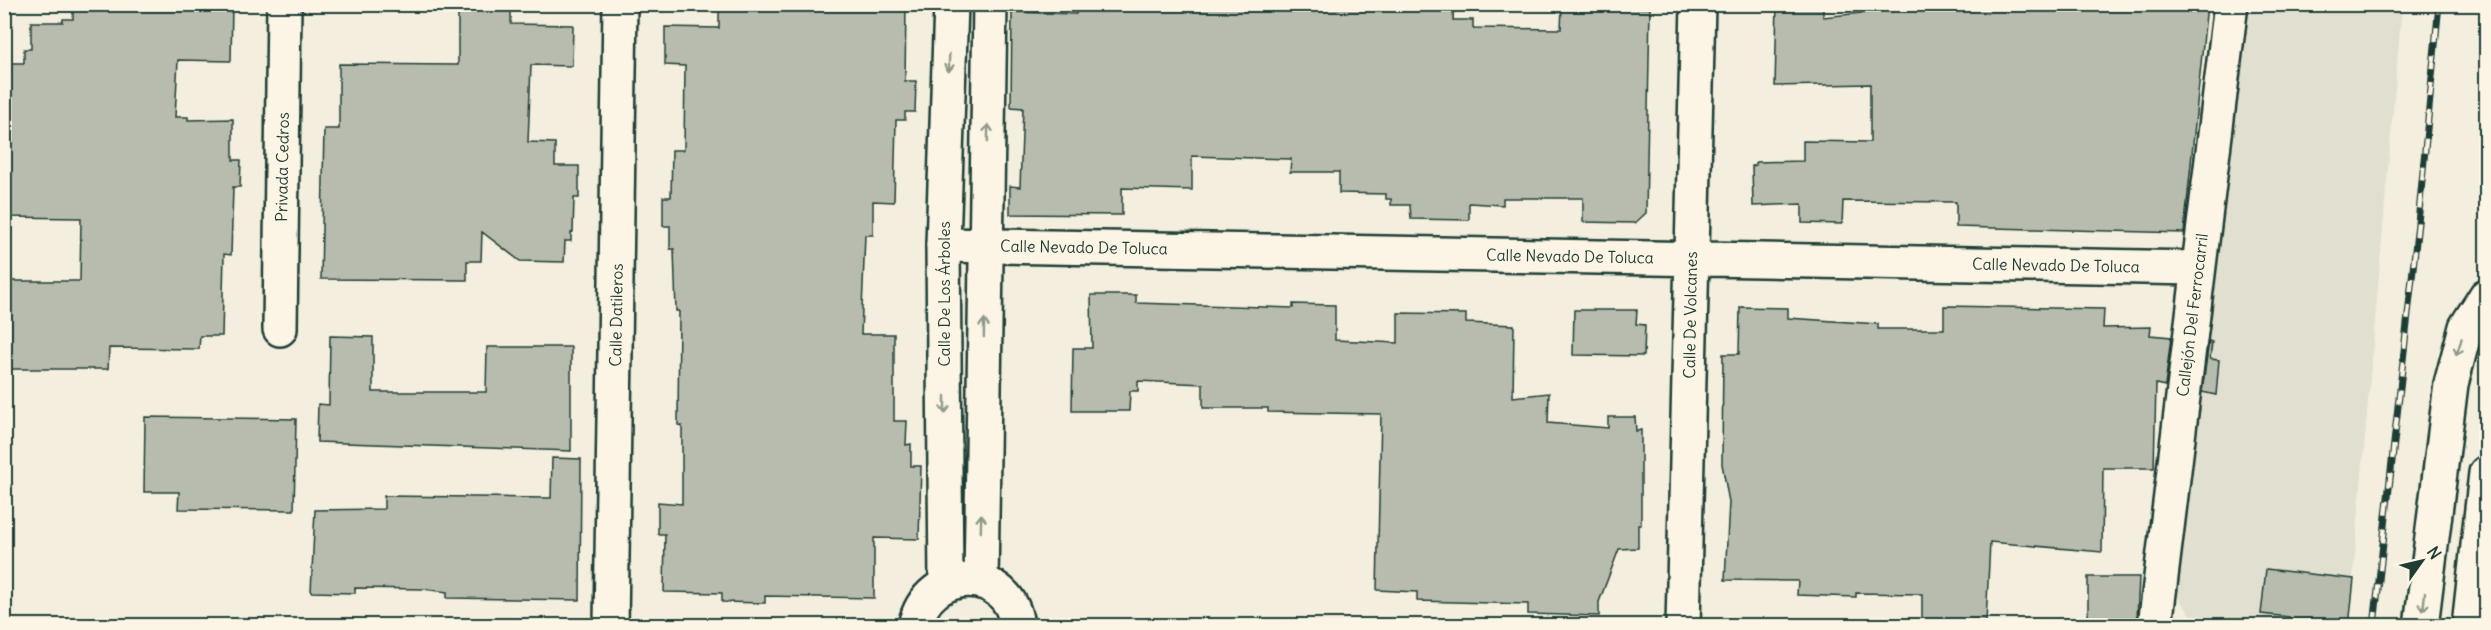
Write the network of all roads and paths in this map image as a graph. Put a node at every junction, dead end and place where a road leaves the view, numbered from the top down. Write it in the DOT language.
graph roads {
  1 [pos="284,4"];
  2 [pos="620,4"];
  3 [pos="951,4"];
  4 [pos="990,4"];
  5 [pos="1698,4"];
  6 [pos="2231,4"];
  7 [pos="943,245"];
  8 [pos="985,246"];
  9 [pos="1692,258"];
  10 [pos="2197,268"];
  11 [pos="2487,296"];
  12 [pos="280,329"];
  13 [pos="2487,473"];
  14 [pos="981,582"];
  15 [pos="946,584"];
  16 [pos="611,626"];
  17 [pos="915,626"];
  18 [pos="1017,626"];
  19 [pos="1683,626"];
  20 [pos="2155,626"];
  21 [pos="2421,626"];
  22 [pos="2469,626"];
  1 -- 12 [label="main road, Privada Cedros"];
  2 -- 16 [label="main road, Calle Datileros"];
  3 -- 7 [label="main road, Calle De Los Árboles, one-way"];
  8 -- 4 [label="main road, one-way"];
  5 -- 9 [label="main road, Calle De Volcanes"];
  6 -- 10 [label="main road, Callejón Del Ferrocarril"];
  7 -- 8 [label="main road, Calle Nevado De Toluca"];
  7 -- 15 [label="main road, Calle De Los Árboles, one-way"];
  8 -- 9 [label="main road, Calle Nevado De Toluca"];
  14 -- 8 [label="main road, one-way"];
  9 -- 10 [label="main road, Calle Nevado De Toluca"];
  9 -- 19 [label="main road, Calle De Volcanes"];
  10 -- 20 [label="main road, Callejón Del Ferrocarril"];
  11 -- 21 [label="main road, one-way"];
  13 -- 22 [label="main road"];
  14 -- 15 [label="main road"];
  14 -- 18 [label="main road"];
  15 -- 17 [label="main road"];
}
